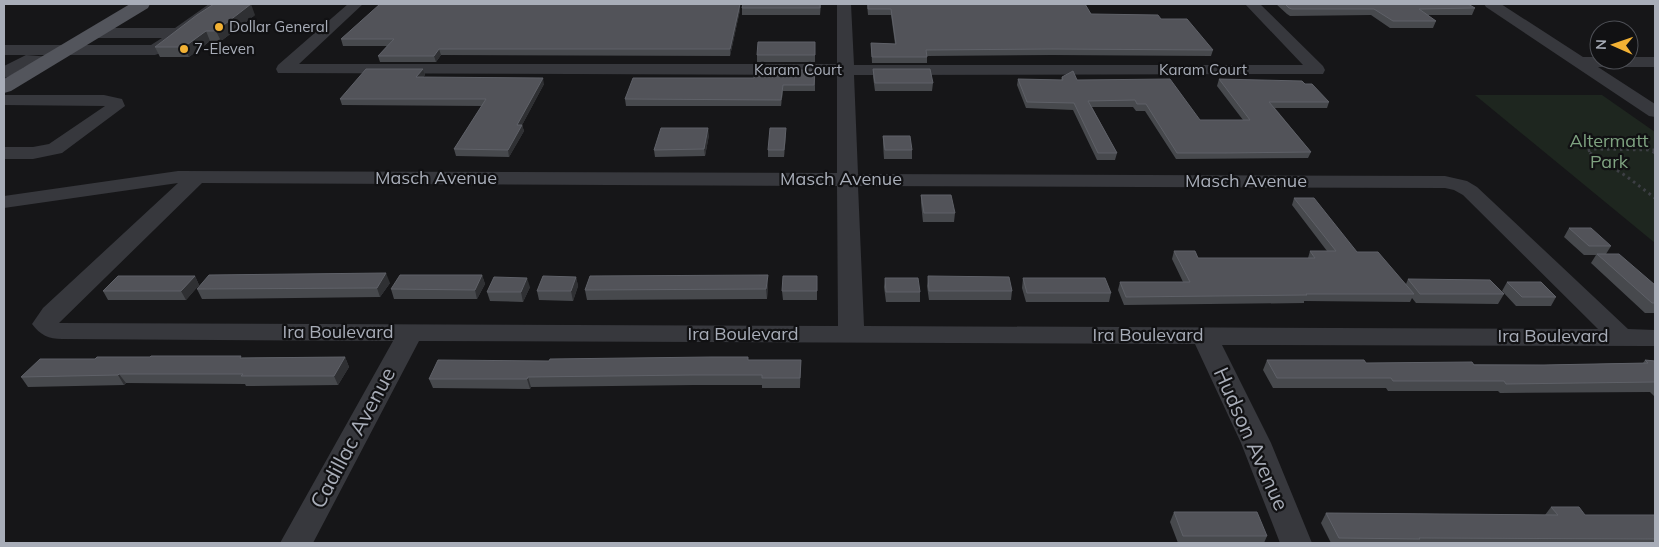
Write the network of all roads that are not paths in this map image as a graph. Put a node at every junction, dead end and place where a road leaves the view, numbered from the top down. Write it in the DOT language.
graph roads {
  1 [pos="142,4"];
  2 [pos="356,4"];
  3 [pos="844,4"];
  4 [pos="1252,4"];
  5 [pos="1491,4"];
  6 [pos="215,6"];
  7 [pos="186,9"];
  8 [pos="172,19"];
  9 [pos="95,32"];
  10 [pos="150,33"];
  11 [pos="179,33"];
  12 [pos="4,50"];
  13 [pos="66,50"];
  14 [pos="1580,62"];
  15 [pos="1655,62"];
  16 [pos="846,70"];
  17 [pos="4,86"];
  18 [pos="1655,112"];
  19 [pos="4,153"];
  20 [pos="197,177"];
  21 [pos="848,179"];
  22 [pos="4,202"];
  23 [pos="411,332"];
  24 [pos="851,334"];
  25 [pos="1204,335"];
  26 [pos="1620,336"];
  27 [pos="1655,338"];
  28 [pos="296,543"];
  29 [pos="1296,543"];
  1 -- 9 [label="main road"];
  2 -- 16 [label="street, Karam Court"];
  3 -- 16 [label="street"];
  4 -- 16 [label="street, Karam Court"];
  5 -- 14 [label="street"];
  6 -- 7 [label="street"];
  6 -- 11 [label="street"];
  8 -- 10 [label="street"];
  9 -- 10 [label="street"];
  9 -- 13 [label="main road"];
  10 -- 11 [label="street"];
  11 -- 13 [label="street"];
  12 -- 13 [label="street"];
  13 -- 17 [label="main road"];
  14 -- 15 [label="street"];
  14 -- 18 [label="street"];
  16 -- 21 [label="street"];
  17 -- 19 [label="street"];
  20 -- 21 [label="street, Masch Avenue"];
  20 -- 22 [label="street, Masch Avenue"];
  20 -- 23 [label="street, Ira Boulevard"];
  21 -- 24 [label="street"];
  21 -- 26 [label="street, Masch Avenue"];
  23 -- 24 [label="street, Ira Boulevard"];
  23 -- 28 [label="street, Cadillac Avenue"];
  24 -- 25 [label="street, Ira Boulevard"];
  25 -- 26 [label="street, Ira Boulevard"];
  25 -- 29 [label="street, Hudson Avenue"];
  26 -- 27 [label="street, Ira Boulevard"];
}
